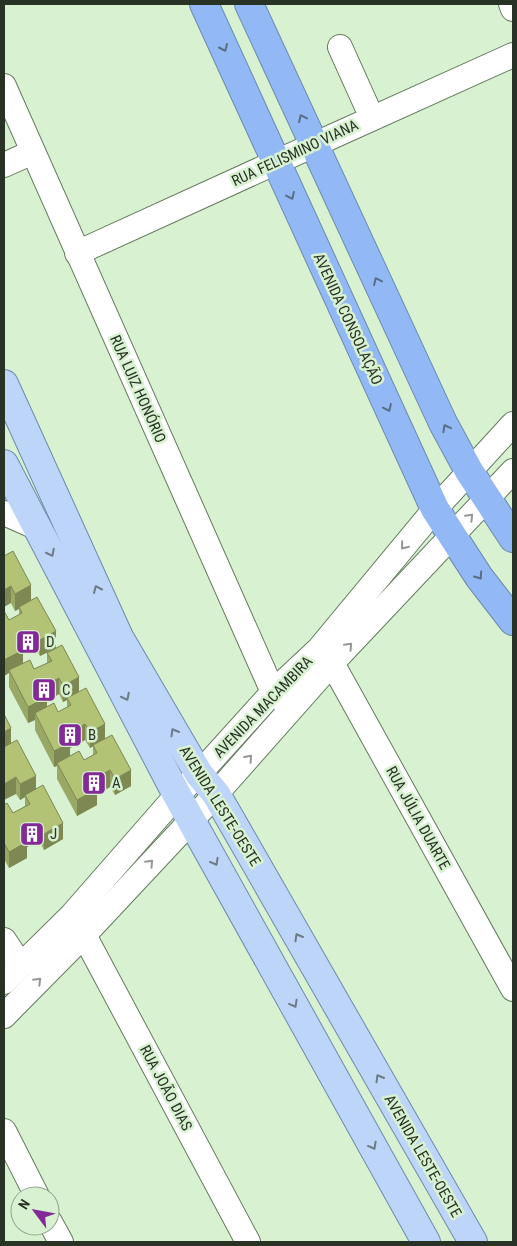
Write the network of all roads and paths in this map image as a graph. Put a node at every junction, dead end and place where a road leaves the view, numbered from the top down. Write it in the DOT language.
graph roads {
  1 [pos="204,4"];
  2 [pos="250,4"];
  3 [pos="511,4"];
  4 [pos="513,9"];
  5 [pos="340,48"];
  6 [pos="513,55"];
  7 [pos="4,86"];
  8 [pos="372,118"];
  9 [pos="314,144"];
  10 [pos="33,152"];
  11 [pos="276,163"];
  12 [pos="4,165"];
  13 [pos="77,253"];
  14 [pos="4,384"];
  15 [pos="513,424"];
  16 [pos="16,443"];
  17 [pos="4,464"];
  18 [pos="469,471"];
  19 [pos="513,471"];
  20 [pos="487,499"];
  21 [pos="435,509"];
  22 [pos="4,513"];
  23 [pos="38,528"];
  24 [pos="452,536"];
  25 [pos="513,538"];
  26 [pos="513,621"];
  27 [pos="325,656"];
  28 [pos="273,692"];
  29 [pos="293,708"];
  30 [pos="199,774"];
  31 [pos="216,794"];
  32 [pos="177,795"];
  33 [pos="191,819"];
  34 [pos="78,925"];
  35 [pos="4,940"];
  36 [pos="20,964"];
  37 [pos="4,982"];
  38 [pos="513,988"];
  39 [pos="4,1016"];
  40 [pos="4,1131"];
  41 [pos="32,1186"];
  42 [pos="248,1242"];
  43 [pos="426,1242"];
  44 [pos="473,1242"];
  1 -- 11 [label="highway, AVENIDA CONSOLAÇÃO, one-way"];
  9 -- 2 [label="highway, one-way"];
  3 -- 4 [label="street"];
  5 -- 8 [label="street"];
  6 -- 8 [label="street, RUA FELISMINO VIANA"];
  7 -- 10 [label="street, RUA LUIZ HONÓRIO"];
  8 -- 9 [label="street, RUA FELISMINO VIANA"];
  9 -- 11 [label="street, RUA FELISMINO VIANA"];
  18 -- 9 [label="highway, one-way"];
  10 -- 12 [label="street"];
  10 -- 13 [label="street, RUA LUIZ HONÓRIO"];
  11 -- 13 [label="street, RUA FELISMINO VIANA"];
  11 -- 21 [label="highway, AVENIDA CONSOLAÇÃO, one-way"];
  13 -- 28 [label="street, RUA LUIZ HONÓRIO"];
  14 -- 16 [label="main road, AVENIDA LESTE-OESTE"];
  15 -- 18 [label="street, AVENIDA MACAMBIRA"];
  30 -- 16 [label="main road, AVENIDA LESTE-OESTE, one-way"];
  17 -- 23 [label="main road, AVENIDA LESTE-OESTE"];
  18 -- 20 [label="highway"];
  18 -- 21 [label="street, AVENIDA MACAMBIRA"];
  19 -- 20 [label="street, AVENIDA MACAMBIRA"];
  24 -- 20 [label="street, AVENIDA MACAMBIRA, one-way"];
  20 -- 25 [label="highway"];
  21 -- 24 [label="highway, AVENIDA CONSOLAÇÃO"];
  21 -- 27 [label="street, AVENIDA MACAMBIRA, one-way"];
  22 -- 23 [label="street"];
  23 -- 32 [label="main road, AVENIDA LESTE-OESTE, one-way"];
  24 -- 26 [label="highway, AVENIDA CONSOLAÇÃO, one-way"];
  27 -- 24 [label="street, AVENIDA MACAMBIRA, one-way"];
  27 -- 28 [label="street, AVENIDA MACAMBIRA"];
  27 -- 29 [label="street, AVENIDA MACAMBIRA"];
  27 -- 38 [label="street, RUA JÚLIA DUARTE"];
  28 -- 29 [label="street"];
  28 -- 30 [label="street, AVENIDA MACAMBIRA"];
  31 -- 29 [label="street, AVENIDA MACAMBIRA, one-way"];
  30 -- 31 [label="main road, AVENIDA LESTE-OESTE"];
  30 -- 32 [label="street, AVENIDA MACAMBIRA"];
  31 -- 33 [label="street, AVENIDA MACAMBIRA"];
  44 -- 31 [label="main road, AVENIDA LESTE-OESTE, one-way"];
  32 -- 33 [label="main road, AVENIDA LESTE-OESTE"];
  32 -- 34 [label="street, AVENIDA MACAMBIRA"];
  34 -- 33 [label="street, AVENIDA MACAMBIRA, one-way"];
  33 -- 43 [label="main road, AVENIDA LESTE-OESTE, one-way"];
  34 -- 36 [label="street, AVENIDA MACAMBIRA"];
  39 -- 34 [label="street, AVENIDA MACAMBIRA, one-way"];
  34 -- 42 [label="street, RUA JOÃO DIAS"];
  35 -- 36 [label="street"];
  36 -- 37 [label="street, AVENIDA MACAMBIRA"];
  40 -- 41 [label="street"];
}
